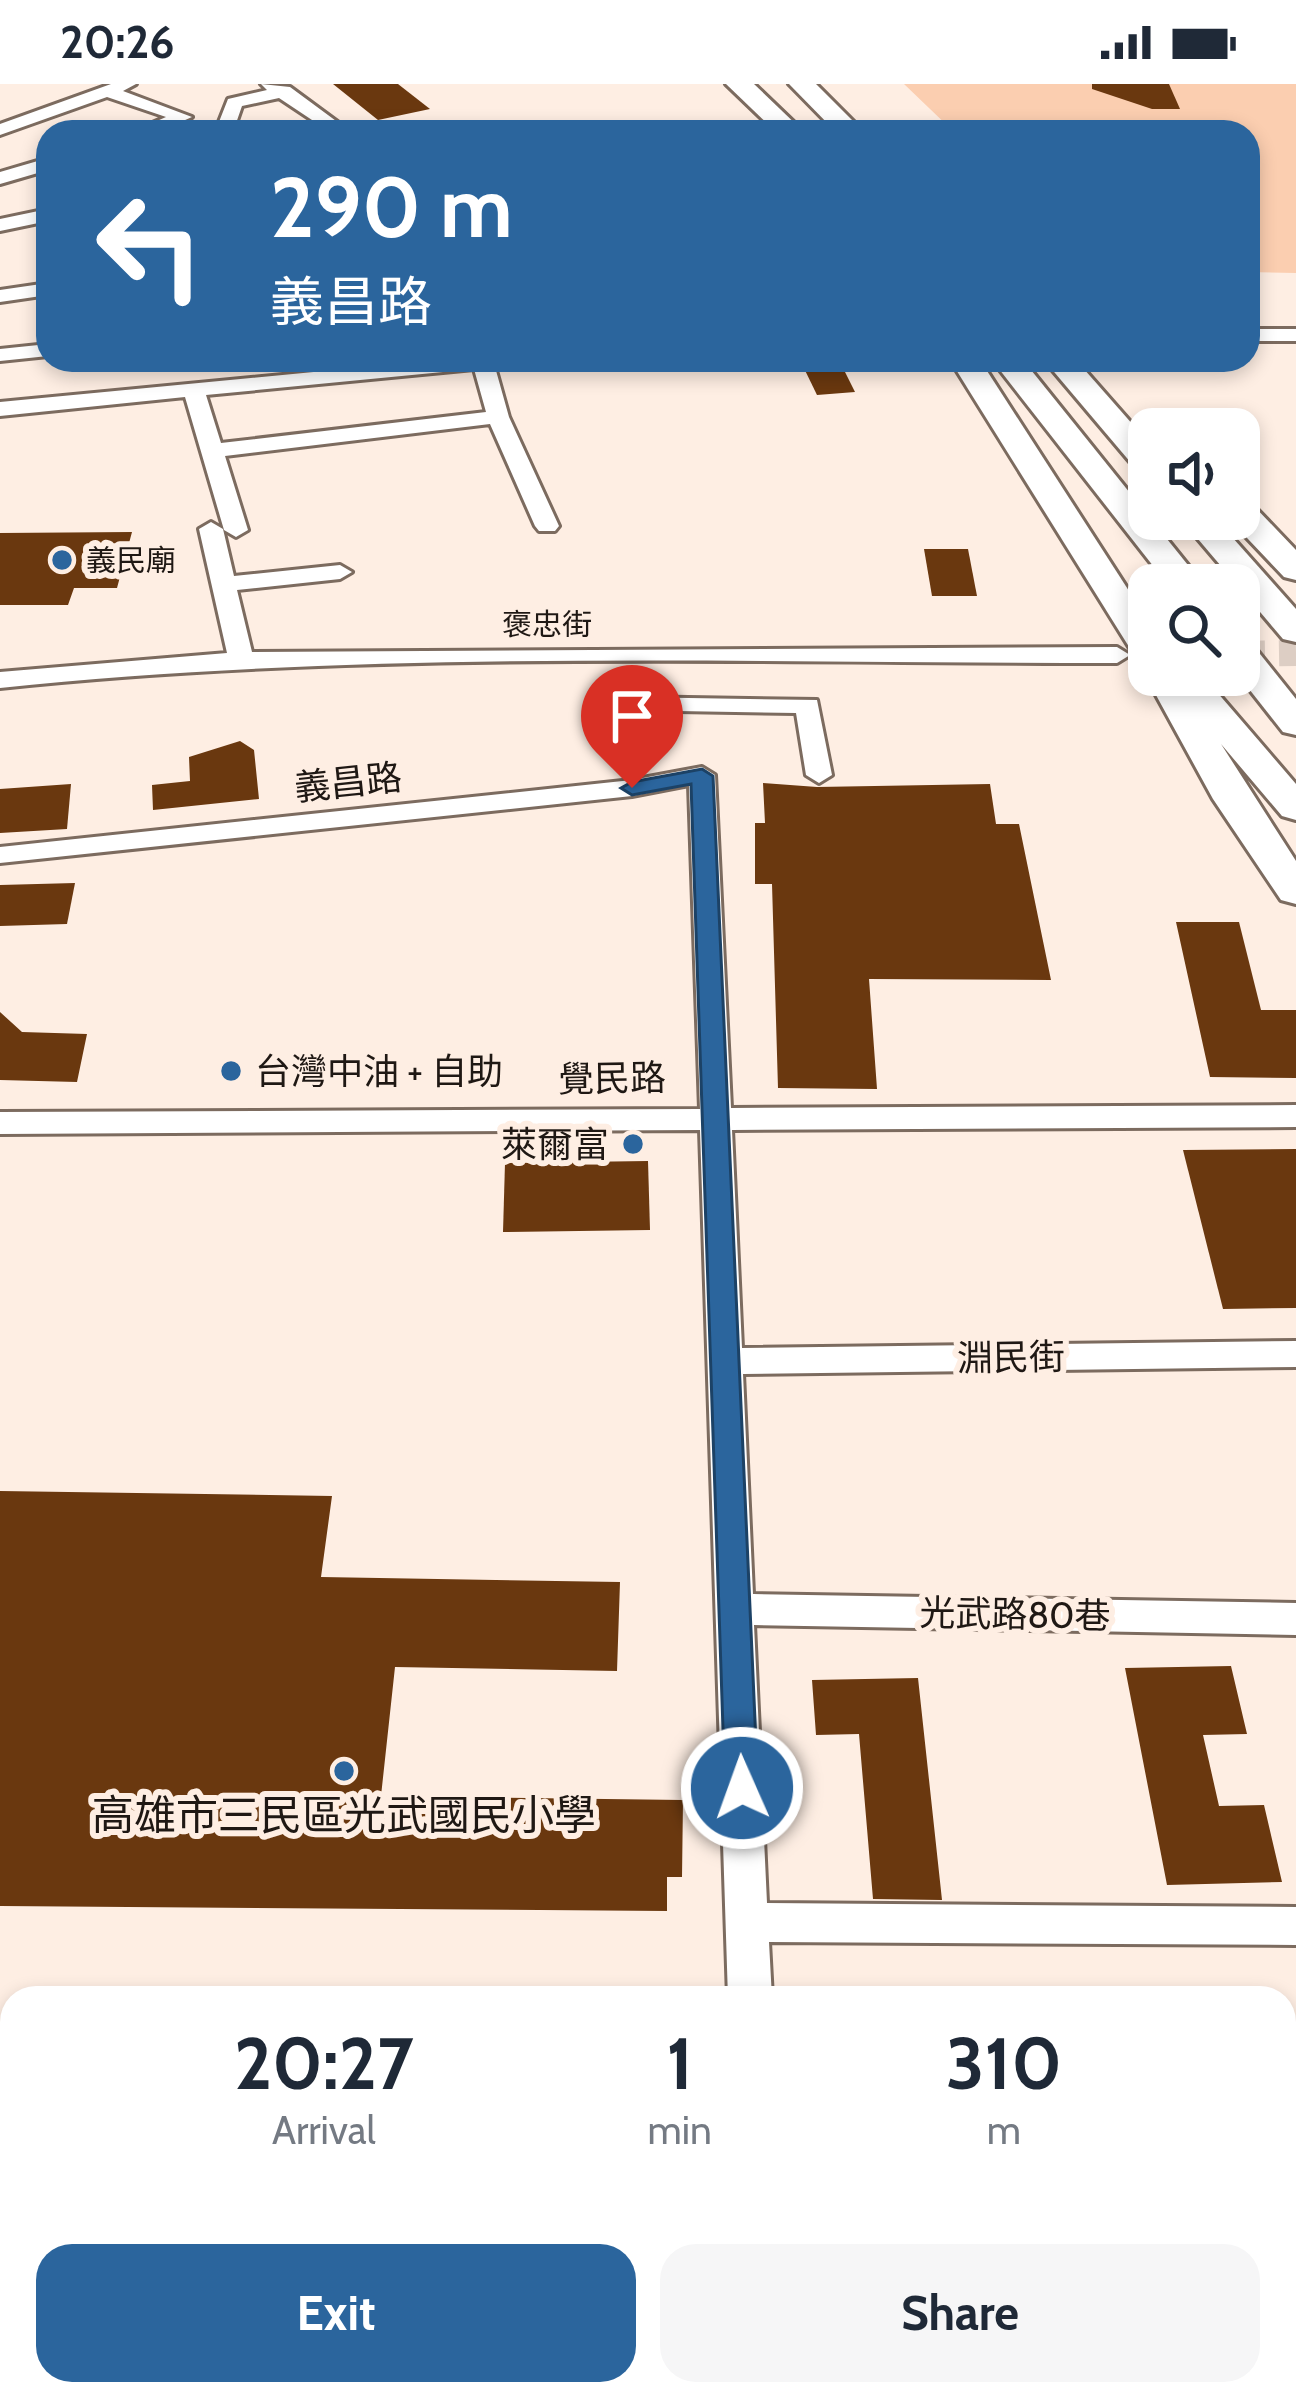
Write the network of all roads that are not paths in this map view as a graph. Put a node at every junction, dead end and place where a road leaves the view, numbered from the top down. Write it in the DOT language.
graph roads {
  1 [pos="127,84"];
  2 [pos="739,84"];
  3 [pos="802,84"];
  4 [pos="277,88"];
  5 [pos="108,92"];
  6 [pos="0,102"];
  7 [pos="52,120"];
  8 [pos="175,120"];
  9 [pos="228,120"];
  10 [pos="324,120"];
  11 [pos="778,120"];
  12 [pos="839,120"];
  13 [pos="36,122"];
  14 [pos="36,126"];
  15 [pos="0,130"];
  16 [pos="36,168"];
  17 [pos="0,178"];
  18 [pos="36,218"];
  19 [pos="0,225"];
  20 [pos="36,292"];
  21 [pos="0,296"];
  22 [pos="1260,335"];
  23 [pos="1296,335"];
  24 [pos="36,351"];
  25 [pos="0,355"];
  26 [pos="265,372"];
  27 [pos="492,372"];
  28 [pos="972,372"];
  29 [pos="1017,372"];
  30 [pos="1069,372"];
  31 [pos="1107,372"];
  32 [pos="193,389"];
  33 [pos="1141,408"];
  34 [pos="0,409"];
  35 [pos="498,417"];
  36 [pos="1128,439"];
  37 [pos="212,451"];
  38 [pos="547,526"];
  39 [pos="1260,532"];
  40 [pos="1216,540"];
  41 [pos="1169,564"];
  42 [pos="1296,570"];
  43 [pos="340,572"];
  44 [pos="224,584"];
  45 [pos="1296,632"];
  46 [pos="1128,643"];
  47 [pos="241,659"];
  48 [pos="1260,679"];
  49 [pos="0,680"];
  50 [pos="1175,696"];
  51 [pos="1200,696"];
  52 [pos="628,705"];
  53 [pos="1296,724"];
  54 [pos="819,775"];
  55 [pos="1296,808"];
  56 [pos="0,855"];
  57 [pos="1296,891"];
  58 [pos="716,1116"];
  59 [pos="1296,1116"];
  60 [pos="0,1123"];
  61 [pos="1296,1354"];
  62 [pos="725,1361"];
  63 [pos="735,1609"];
  64 [pos="1296,1619"];
  65 [pos="747,1922"];
  66 [pos="1296,1926"];
  67 [pos="750,1986"];
  1 -- 5 [label="street"];
  2 -- 11 [label="highway"];
  3 -- 12 [label="highway"];
  4 -- 9 [label="street"];
  4 -- 10 [label="street"];
  5 -- 7 [label="street"];
  5 -- 8 [label="street"];
  6 -- 13 [label="street"];
  14 -- 15 [label="street"];
  16 -- 17 [label="street"];
  18 -- 19 [label="street"];
  20 -- 21 [label="street"];
  22 -- 23 [label="street"];
  24 -- 25 [label="street"];
  26 -- 32 [label="street"];
  27 -- 35 [label="street"];
  28 -- 46 [label="highway"];
  29 -- 41 [label="highway"];
  30 -- 36 [label="highway"];
  31 -- 33 [label="highway"];
  32 -- 34 [label="street"];
  32 -- 37 [label="street"];
  35 -- 37 [label="street"];
  35 -- 38 [label="street"];
  37 -- 44 [label="street"];
  39 -- 42 [label="highway"];
  40 -- 45 [label="highway"];
  43 -- 44 [label="street"];
  44 -- 47 [label="street"];
  46 -- 47 [label="street, 褒忠街"];
  47 -- 49 [label="street, 褒忠街"];
  48 -- 53 [label="highway"];
  50 -- 57 [label="highway"];
  51 -- 55 [label="highway"];
  52 -- 54 [label="street"];
  56 -- 58 [label="street, 義昌路"];
  58 -- 59 [label="street, 覺民路"];
  58 -- 60 [label="street, 覺民路"];
  58 -- 62 [label="street"];
  61 -- 62 [label="street, 淵民街"];
  62 -- 63 [label="street"];
  63 -- 64 [label="street, 光武路80巷"];
  63 -- 65 [label="street"];
  65 -- 66 [label="street"];
  65 -- 67 [label="street"];
}
